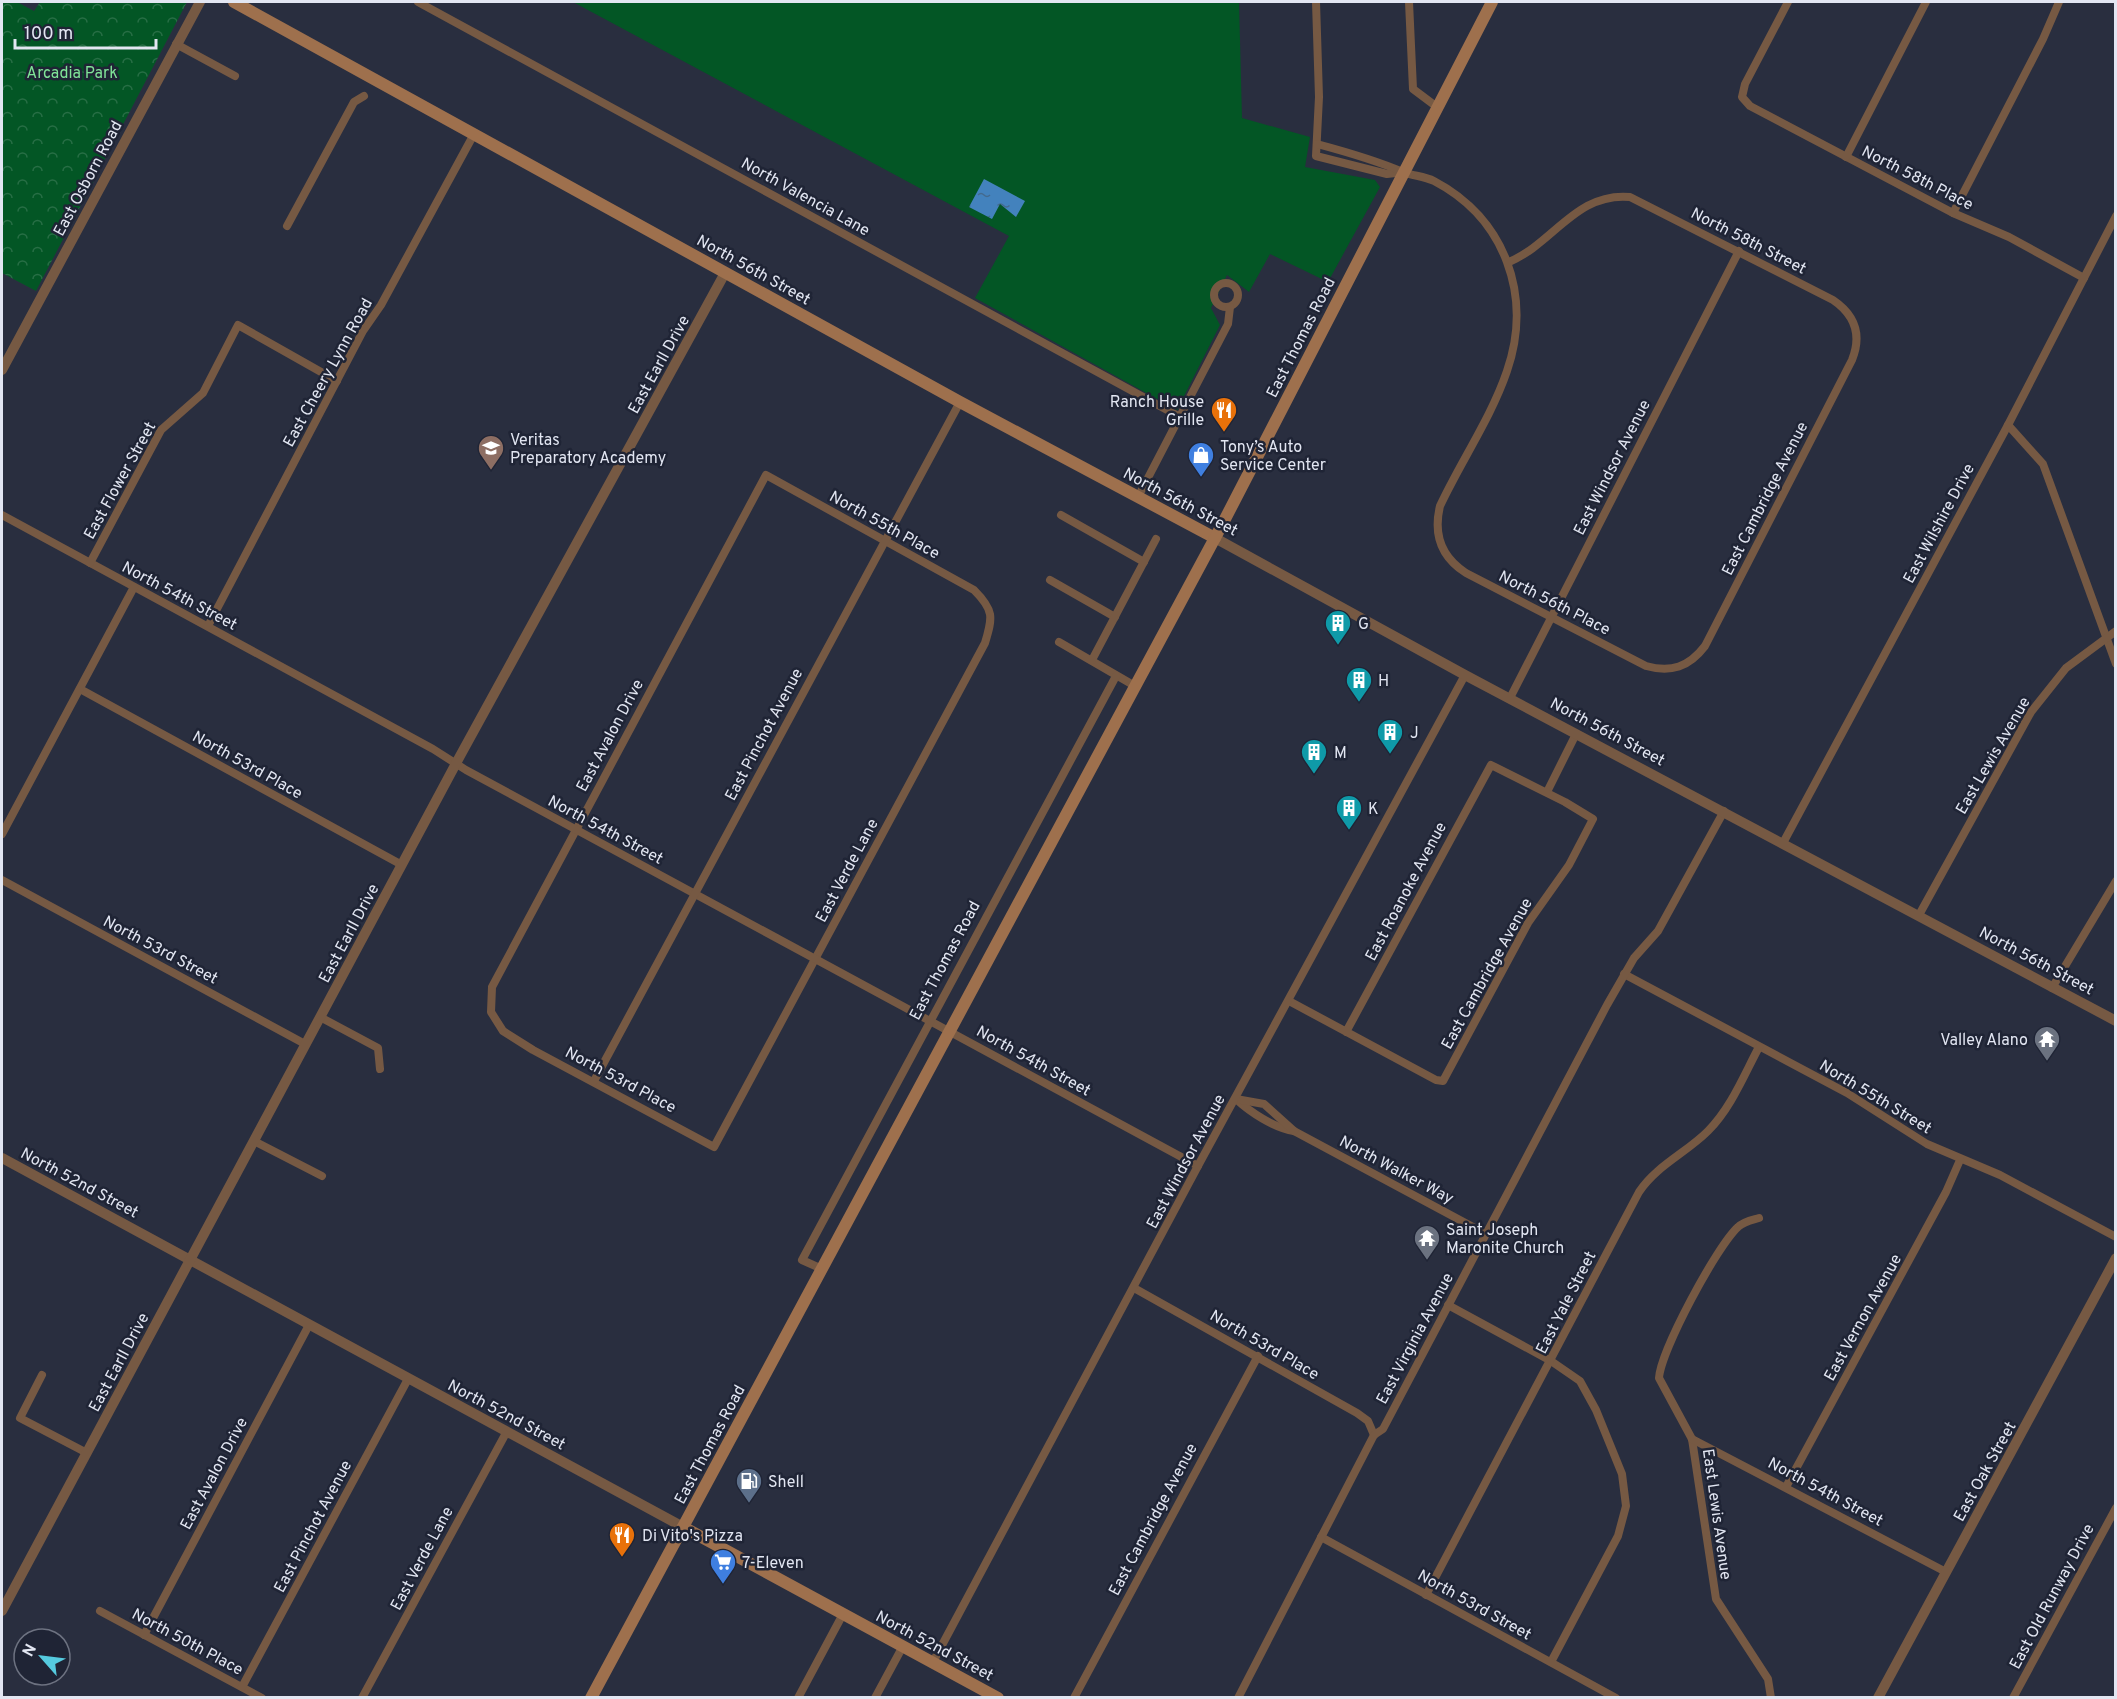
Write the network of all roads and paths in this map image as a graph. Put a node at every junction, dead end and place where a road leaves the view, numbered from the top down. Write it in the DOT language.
graph roads {
  1 [pos="200,2"];
  2 [pos="234,2"];
  3 [pos="418,2"];
  4 [pos="1316,2"];
  5 [pos="1409,2"];
  6 [pos="1492,2"];
  7 [pos="1788,2"];
  8 [pos="1926,2"];
  9 [pos="2059,2"];
  10 [pos="176,44"];
  11 [pos="235,76"];
  12 [pos="364,96"];
  13 [pos="1437,107"];
  14 [pos="474,134"];
  15 [pos="1317,144"];
  16 [pos="1846,158"];
  17 [pos="1404,172"];
  18 [pos="1953,213"];
  19 [pos="2115,218"];
  20 [pos="287,226"];
  21 [pos="1739,251"];
  22 [pos="1509,262"];
  23 [pos="725,273"];
  24 [pos="2085,278"];
  25 [pos="1230,307"];
  26 [pos="1854,322"];
  27 [pos="2,370"];
  28 [pos="337,381"];
  29 [pos="960,402"];
  30 [pos="1180,417"];
  31 [pos="2008,425"];
  32 [pos="766,475"];
  33 [pos="1138,497"];
  34 [pos="2,515"];
  35 [pos="1061,515"];
  36 [pos="1215,538"];
  37 [pos="1156,539"];
  38 [pos="884,540"];
  39 [pos="1144,562"];
  40 [pos="90,563"];
  41 [pos="1050,580"];
  42 [pos="134,587"];
  43 [pos="987,603"];
  44 [pos="1551,616"];
  45 [pos="1115,617"];
  46 [pos="208,626"];
  47 [pos="2115,631"];
  48 [pos="2106,638"];
  49 [pos="1059,642"];
  50 [pos="1092,660"];
  51 [pos="2115,664"];
  52 [pos="1671,670"];
  53 [pos="1465,675"];
  54 [pos="1116,676"];
  55 [pos="1135,686"];
  56 [pos="80,689"];
  57 [pos="1510,698"];
  58 [pos="1576,734"];
  59 [pos="455,765"];
  60 [pos="1547,792"];
  61 [pos="1724,811"];
  62 [pos="575,829"];
  63 [pos="2,834"];
  64 [pos="1783,843"];
  65 [pos="402,865"];
  66 [pos="2,880"];
  67 [pos="2115,881"];
  68 [pos="694,893"];
  69 [pos="1919,915"];
  70 [pos="816,959"];
  71 [pos="1624,974"];
  72 [pos="2052,988"];
  73 [pos="1289,1001"];
  74 [pos="491,1012"];
  75 [pos="320,1017"];
  76 [pos="931,1020"];
  77 [pos="2115,1021"];
  78 [pos="950,1031"];
  79 [pos="1346,1032"];
  80 [pos="305,1044"];
  81 [pos="1759,1047"];
  82 [pos="380,1069"];
  83 [pos="594,1081"];
  84 [pos="1236,1099"];
  85 [pos="254,1141"];
  86 [pos="714,1147"];
  87 [pos="2,1158"];
  88 [pos="1960,1160"];
  89 [pos="1198,1167"];
  90 [pos="322,1176"];
  91 [pos="1759,1218"];
  92 [pos="1486,1234"];
  93 [pos="2115,1238"];
  94 [pos="2115,1258"];
  95 [pos="190,1260"];
  96 [pos="822,1269"];
  97 [pos="1134,1288"];
  98 [pos="1448,1305"];
  99 [pos="309,1325"];
  100 [pos="1258,1356"];
  101 [pos="1551,1360"];
  102 [pos="42,1375"];
  103 [pos="408,1379"];
  104 [pos="506,1433"];
  105 [pos="1374,1434"];
  106 [pos="1692,1439"];
  107 [pos="87,1453"];
  108 [pos="1786,1487"];
  109 [pos="2115,1508"];
  110 [pos="2113,1520"];
  111 [pos="683,1527"];
  112 [pos="1321,1538"];
  113 [pos="1946,1572"];
  114 [pos="1426,1595"];
  115 [pos="2,1611"];
  116 [pos="100,1611"];
  117 [pos="843,1614"];
  118 [pos="144,1635"];
  119 [pos="903,1646"];
  120 [pos="933,1662"];
  121 [pos="1551,1662"];
  122 [pos="242,1687"];
  123 [pos="1239,1694"];
  124 [pos="262,1698"];
  125 [pos="362,1698"];
  126 [pos="591,1698"];
  127 [pos="798,1698"];
  128 [pos="875,1698"];
  129 [pos="998,1698"];
  130 [pos="1074,1698"];
  131 [pos="1232,1698"];
  132 [pos="1616,1698"];
  133 [pos="1771,1698"];
  134 [pos="1878,1698"];
  135 [pos="2013,1698"];
  1 -- 10 [label="street, East Osborn Road"];
  2 -- 14 [label="main road, North 56th Street"];
  3 -- 30 [label="street, North Valencia Lane"];
  4 -- 15 [label="street"];
  5 -- 13 [label="street"];
  6 -- 13 [label="main road, East Thomas Road"];
  7 -- 16 [label="street, North 58th Place"];
  8 -- 16 [label="street"];
  9 -- 18 [label="street"];
  10 -- 11 [label="street"];
  10 -- 27 [label="street, East Osborn Road"];
  12 -- 20 [label="street"];
  13 -- 17 [label="main road, East Thomas Road"];
  14 -- 23 [label="main road, North 56th Street"];
  14 -- 28 [label="street, East Cheery Lynn Road"];
  15 -- 17 [label="street"];
  15 -- 17 [label="street"];
  16 -- 18 [label="street, North 58th Place"];
  17 -- 22 [label="street"];
  17 -- 36 [label="main road, East Thomas Road"];
  18 -- 24 [label="street, North 58th Place"];
  19 -- 24 [label="street, East Wilshire Drive"];
  21 -- 22 [label="street, North 58th Street"];
  21 -- 26 [label="street, North 58th Street"];
  21 -- 44 [label="street, East Windsor Avenue"];
  22 -- 44 [label="street, North 56th Place"];
  23 -- 29 [label="main road, North 56th Street"];
  23 -- 59 [label="street, East Earll Drive"];
  24 -- 31 [label="street, East Wilshire Drive"];
  25 -- 30 [label="street"];
  26 -- 52 [label="street, East Cambridge Avenue"];
  28 -- 40 [label="street, East Flower Street"];
  28 -- 46 [label="street, East Cheery Lynn Road"];
  29 -- 33 [label="main road, North 56th Street"];
  29 -- 38 [label="street, East Pinchot Avenue"];
  30 -- 33 [label="street"];
  31 -- 48 [label="street"];
  31 -- 64 [label="street, East Wilshire Drive"];
  32 -- 38 [label="street, North 55th Place"];
  32 -- 62 [label="street, East Avalon Drive"];
  33 -- 36 [label="main road, North 56th Street"];
  34 -- 40 [label="street, North 54th Street"];
  35 -- 39 [label="street"];
  36 -- 53 [label="street, North 56th Street"];
  36 -- 55 [label="main road, East Thomas Road"];
  37 -- 39 [label="street"];
  38 -- 43 [label="street, North 55th Place"];
  38 -- 68 [label="street, East Pinchot Avenue"];
  39 -- 45 [label="street"];
  40 -- 42 [label="street, North 54th Street"];
  41 -- 45 [label="street"];
  42 -- 46 [label="street, North 54th Street"];
  42 -- 56 [label="street"];
  43 -- 70 [label="street, East Verde Lane"];
  44 -- 52 [label="street, North 56th Place"];
  44 -- 57 [label="street, East Windsor Avenue"];
  45 -- 50 [label="street"];
  46 -- 59 [label="street, North 54th Street"];
  47 -- 48 [label="street, East Lewis Avenue"];
  48 -- 51 [label="street"];
  48 -- 69 [label="street, East Lewis Avenue"];
  49 -- 50 [label="street"];
  50 -- 54 [label="street"];
  53 -- 57 [label="street, North 56th Street"];
  53 -- 73 [label="street, East Windsor Avenue"];
  54 -- 55 [label="street"];
  54 -- 76 [label="street, East Thomas Road"];
  55 -- 78 [label="main road, East Thomas Road"];
  56 -- 63 [label="street"];
  56 -- 65 [label="street, North 53rd Place"];
  57 -- 58 [label="street, North 56th Street"];
  58 -- 60 [label="street"];
  58 -- 61 [label="street, North 56th Street"];
  59 -- 62 [label="street, North 54th Street"];
  59 -- 65 [label="street, East Earll Drive"];
  60 -- 79 [label="street, East Roanoke Avenue"];
  60 -- 79 [label="street, East Cambridge Avenue"];
  61 -- 64 [label="street, North 56th Street"];
  61 -- 71 [label="street, East Virginia Avenue"];
  62 -- 68 [label="street, North 54th Street"];
  62 -- 74 [label="street, East Avalon Drive"];
  64 -- 69 [label="street, North 56th Street"];
  65 -- 75 [label="street, East Earll Drive"];
  66 -- 80 [label="street, North 53rd Street"];
  67 -- 72 [label="street"];
  68 -- 70 [label="street, North 54th Street"];
  68 -- 83 [label="street, East Pinchot Avenue"];
  69 -- 72 [label="street, North 56th Street"];
  70 -- 76 [label="street, North 54th Street"];
  70 -- 86 [label="street, East Verde Lane"];
  71 -- 81 [label="street, North 55th Street"];
  71 -- 92 [label="street, East Virginia Avenue"];
  72 -- 77 [label="street, North 56th Street"];
  73 -- 79 [label="street"];
  73 -- 84 [label="street, East Windsor Avenue"];
  74 -- 83 [label="street, North 53rd Place"];
  75 -- 80 [label="street, East Earll Drive"];
  75 -- 82 [label="street"];
  76 -- 78 [label="street, North 54th Street"];
  76 -- 96 [label="street, East Thomas Road"];
  78 -- 89 [label="street, North 54th Street"];
  78 -- 96 [label="main road, East Thomas Road"];
  80 -- 85 [label="street, East Earll Drive"];
  81 -- 88 [label="street, North 55th Street"];
  81 -- 101 [label="street, East Yale Street"];
  83 -- 86 [label="street, North 53rd Place"];
  84 -- 89 [label="street, East Windsor Avenue"];
  84 -- 92 [label="street, North Walker Way"];
  85 -- 90 [label="street"];
  85 -- 95 [label="street, East Earll Drive"];
  87 -- 95 [label="street, North 52nd Street"];
  88 -- 93 [label="street, North 55th Street"];
  88 -- 108 [label="street, East Vernon Avenue"];
  89 -- 97 [label="street, East Windsor Avenue"];
  91 -- 106 [label="street, East Lewis Avenue"];
  92 -- 98 [label="street, East Virginia Avenue"];
  94 -- 113 [label="street, East Oak Street"];
  95 -- 99 [label="street, North 52nd Street"];
  95 -- 107 [label="street, East Earll Drive"];
  96 -- 111 [label="main road, East Thomas Road"];
  97 -- 100 [label="street, North 53rd Place"];
  97 -- 120 [label="street, East Windsor Avenue"];
  98 -- 101 [label="street"];
  98 -- 105 [label="street, East Virginia Avenue"];
  99 -- 103 [label="street, North 52nd Street"];
  99 -- 118 [label="street, East Avalon Drive"];
  100 -- 105 [label="street, North 53rd Place"];
  100 -- 130 [label="street, East Cambridge Avenue"];
  101 -- 114 [label="street, East Yale Street"];
  101 -- 121 [label="street"];
  102 -- 107 [label="street"];
  103 -- 104 [label="street, North 52nd Street"];
  103 -- 122 [label="street, East Pinchot Avenue"];
  104 -- 111 [label="street, North 52nd Street"];
  104 -- 125 [label="street, East Verde Lane"];
  105 -- 112 [label="street, East Virginia Avenue"];
  106 -- 108 [label="street, North 54th Street"];
  106 -- 133 [label="street, East Lewis Avenue"];
  107 -- 115 [label="street, East Earll Drive"];
  108 -- 113 [label="street, North 54th Street"];
  109 -- 110 [label="street, East Old Runway Drive"];
  110 -- 135 [label="street, East Old Runway Drive"];
  111 -- 117 [label="main road, North 52nd Street"];
  111 -- 126 [label="main road, East Thomas Road"];
  112 -- 114 [label="street, North 53rd Street"];
  112 -- 123 [label="street, East Virginia Avenue"];
  113 -- 134 [label="street, East Oak Street"];
  114 -- 121 [label="street, North 53rd Street"];
  116 -- 118 [label="street, North 50th Place"];
  117 -- 119 [label="main road, North 52nd Street"];
  117 -- 127 [label="street"];
  118 -- 122 [label="street, North 50th Place"];
  119 -- 120 [label="main road, North 52nd Street"];
  119 -- 128 [label="street"];
  120 -- 129 [label="main road, North 52nd Street"];
  121 -- 132 [label="street, North 53rd Street"];
  122 -- 124 [label="street, North 50th Place"];
  123 -- 131 [label="street, East Virginia Avenue"];
}
